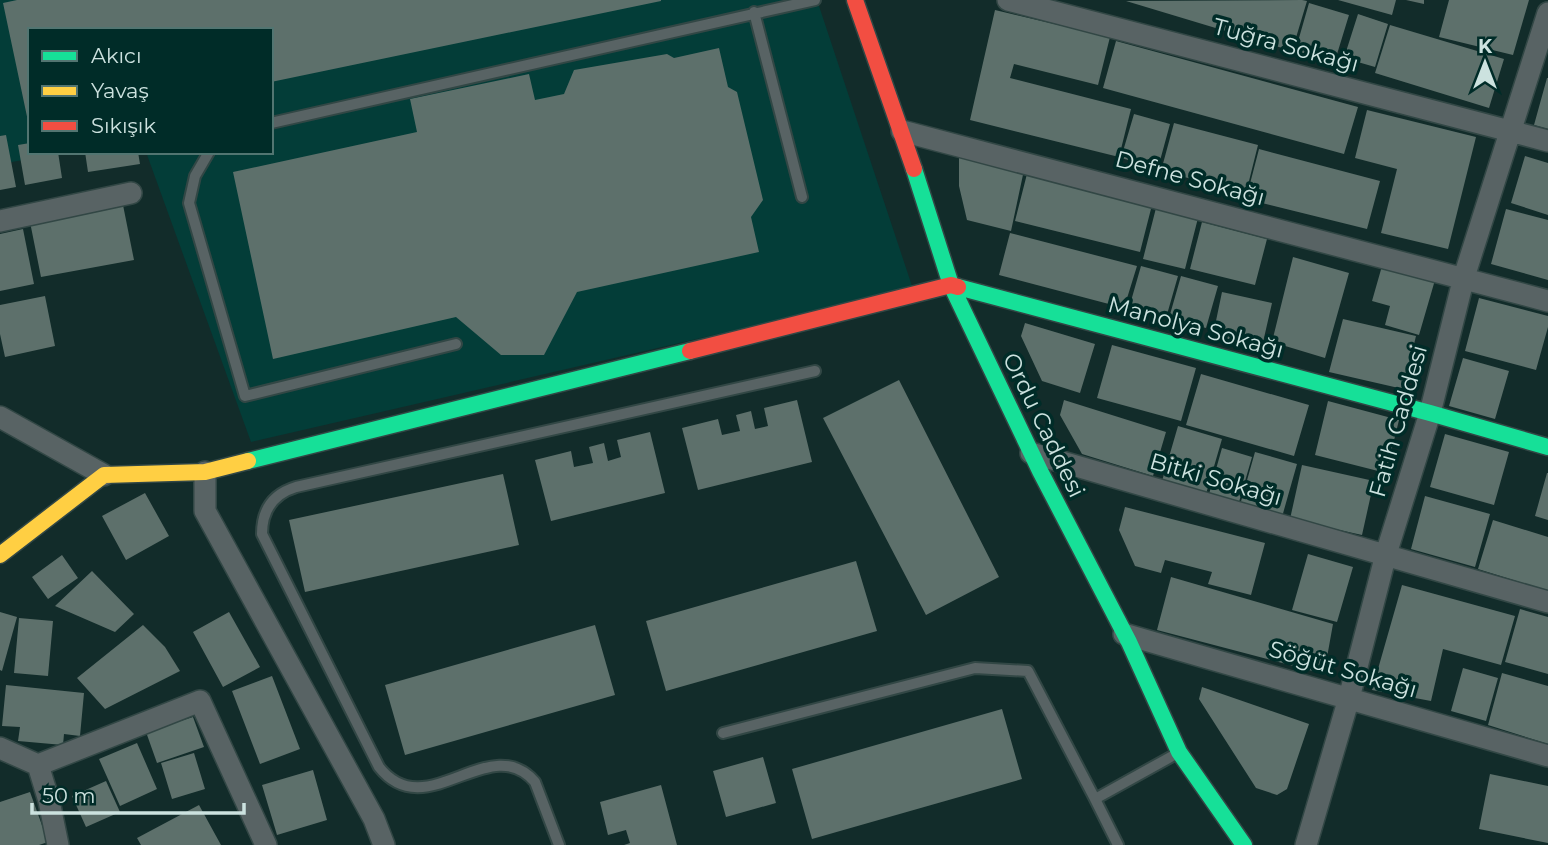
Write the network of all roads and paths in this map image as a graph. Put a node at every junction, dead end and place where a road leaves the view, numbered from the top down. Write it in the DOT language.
graph roads {
  1 [pos="815,0"];
  2 [pos="855,0"];
  3 [pos="1008,0"];
  4 [pos="754,12"];
  5 [pos="1548,13"];
  6 [pos="273,123"];
  7 [pos="1511,130"];
  8 [pos="902,131"];
  9 [pos="1548,141"];
  10 [pos="208,154"];
  11 [pos="131,193"];
  12 [pos="802,197"];
  13 [pos="0,221"];
  14 [pos="1464,277"];
  15 [pos="951,285"];
  16 [pos="1548,301"];
  17 [pos="456,344"];
  18 [pos="815,371"];
  19 [pos="1430,413"];
  20 [pos="0,416"];
  21 [pos="1548,447"];
  22 [pos="1031,453"];
  23 [pos="205,472"];
  24 [pos="104,475"];
  25 [pos="1386,554"];
  26 [pos="0,555"];
  27 [pos="1548,602"];
  28 [pos="1124,634"];
  29 [pos="1349,698"];
  30 [pos="723,733"];
  31 [pos="0,748"];
  32 [pos="1179,752"];
  33 [pos="1548,756"];
  34 [pos="38,765"];
  35 [pos="1095,799"];
  36 [pos="58,845"];
  37 [pos="266,845"];
  38 [pos="384,845"];
  39 [pos="559,845"];
  40 [pos="1118,845"];
  41 [pos="1244,845"];
  42 [pos="1306,845"];
  1 -- 4 [label="lane"];
  2 -- 8 [label="street, Ordu Caddesi"];
  3 -- 7 [label="street, Tuğra Sokağı"];
  4 -- 6 [label="lane"];
  4 -- 12 [label="lane"];
  5 -- 7 [label="street, Fatih Caddesi"];
  7 -- 9 [label="street, Tuğra Sokağı"];
  7 -- 14 [label="street, Fatih Caddesi"];
  8 -- 14 [label="street, Defne Sokağı"];
  8 -- 15 [label="street, Ordu Caddesi"];
  10 -- 17 [label="lane"];
  11 -- 13 [label="street"];
  14 -- 16 [label="street, Defne Sokağı"];
  14 -- 19 [label="street, Fatih Caddesi"];
  15 -- 19 [label="street, Manolya Sokağı"];
  15 -- 22 [label="street, Ordu Caddesi"];
  15 -- 23 [label="street"];
  18 -- 39 [label="lane"];
  19 -- 21 [label="street, Manolya Sokağı"];
  19 -- 25 [label="street, Fatih Caddesi"];
  20 -- 24 [label="street"];
  22 -- 25 [label="street, Bitki Sokağı"];
  22 -- 28 [label="street, Ordu Caddesi"];
  23 -- 24 [label="street"];
  23 -- 38 [label="street"];
  24 -- 26 [label="street"];
  25 -- 27 [label="street, Bitki Sokağı"];
  25 -- 29 [label="street, Fatih Caddesi"];
  28 -- 29 [label="street, Söğüt Sokağı"];
  28 -- 32 [label="street, Ordu Caddesi"];
  29 -- 33 [label="street, Söğüt Sokağı"];
  29 -- 42 [label="street, Fatih Caddesi"];
  30 -- 35 [label="lane"];
  31 -- 34 [label="street"];
  32 -- 35 [label="lane"];
  32 -- 41 [label="street, Ordu Caddesi"];
  34 -- 36 [label="street"];
  34 -- 37 [label="street"];
  35 -- 40 [label="lane"];
}
